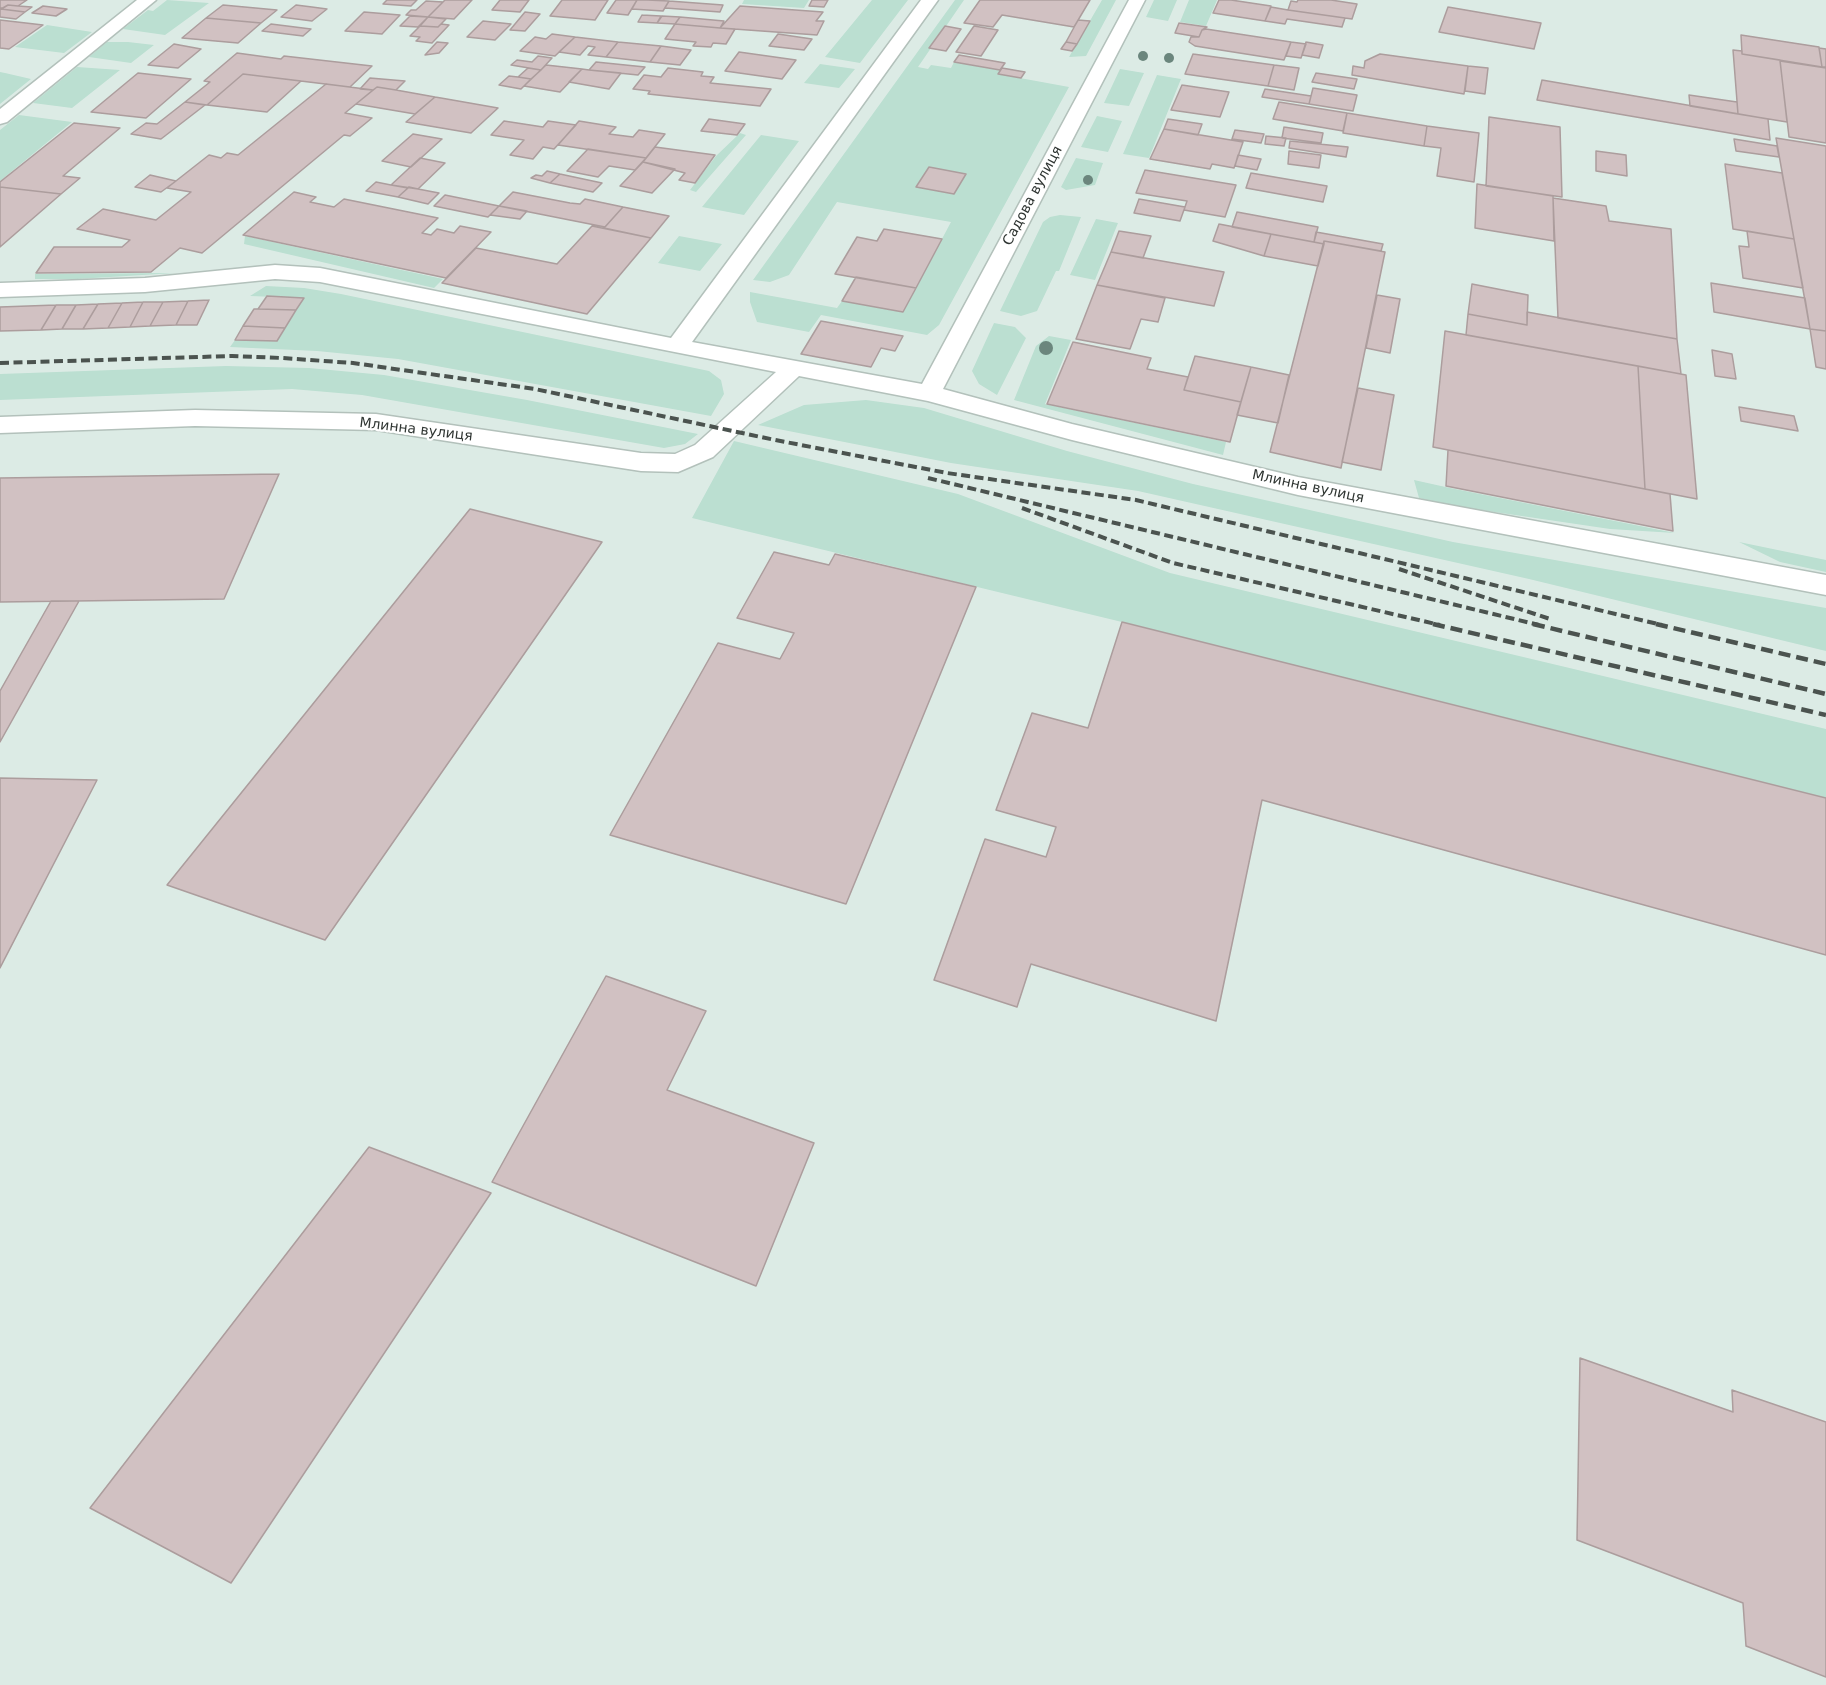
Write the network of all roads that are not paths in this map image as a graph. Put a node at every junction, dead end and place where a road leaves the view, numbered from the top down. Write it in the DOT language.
graph roads {
  1 [pos="148,0"];
  2 [pos="930,0"];
  3 [pos="1137,0"];
  4 [pos="0,118"];
  5 [pos="0,290"];
  6 [pos="677,346"];
  7 [pos="794,368"];
  8 [pos="929,393"];
  9 [pos="0,425"];
  10 [pos="1826,585"];
  1 -- 4 [label="street"];
  2 -- 6 [label="street"];
  3 -- 8 [label="street, Садова вулиця"];
  5 -- 6 [label="street, Млинна вулиця"];
  6 -- 7 [label="street, Млинна вулиця"];
  7 -- 8 [label="street, Млинна вулиця"];
  7 -- 9 [label="street, Млинна вулиця"];
  8 -- 10 [label="street, Млинна вулиця"];
}
